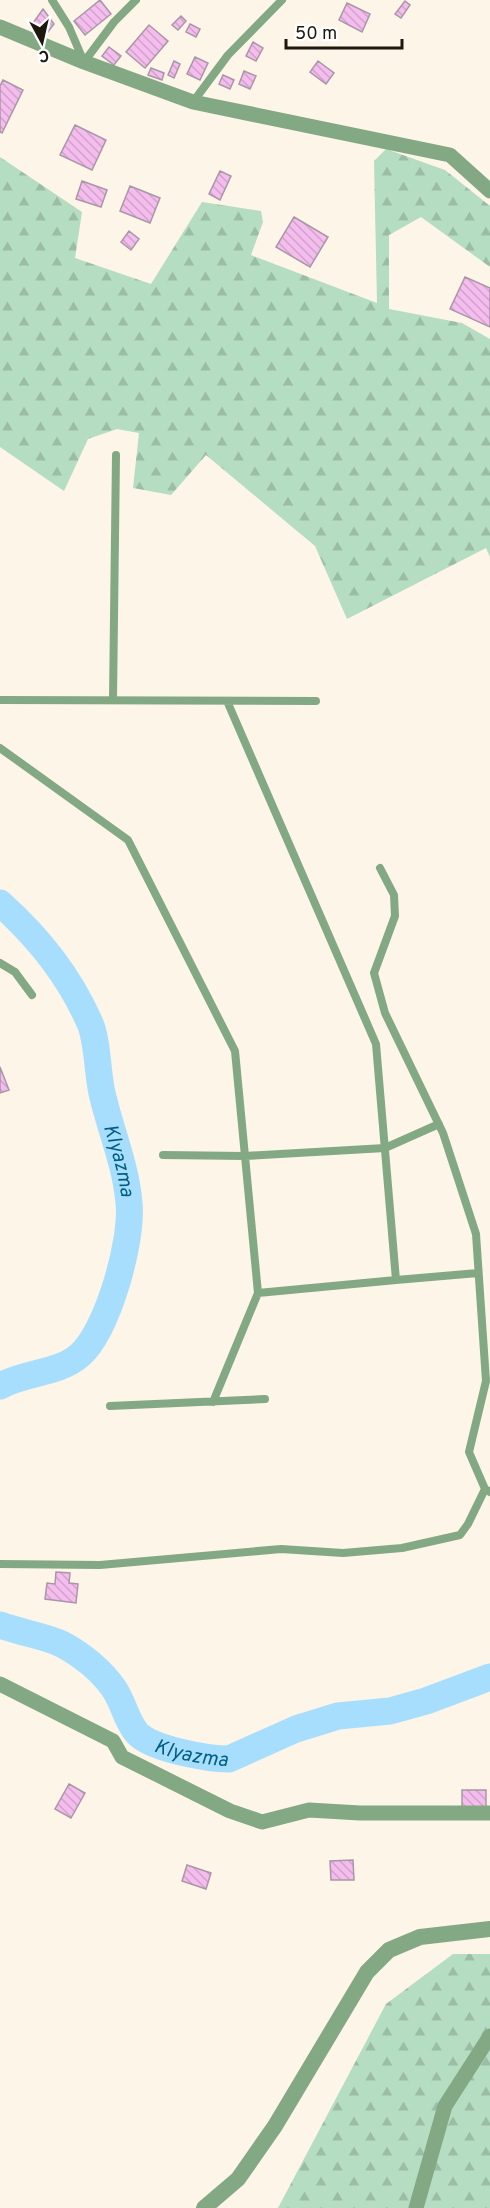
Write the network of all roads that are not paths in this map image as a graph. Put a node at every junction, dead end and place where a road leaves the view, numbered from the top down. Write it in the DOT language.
graph roads {
  1 [pos="52,0"];
  2 [pos="136,0"];
  3 [pos="282,0"];
  4 [pos="0,27"];
  5 [pos="84,63"];
  6 [pos="193,102"];
  7 [pos="490,191"];
  8 [pos="116,456"];
  9 [pos="0,700"];
  10 [pos="113,700"];
  11 [pos="227,701"];
  12 [pos="316,701"];
  13 [pos="0,748"];
  14 [pos="380,868"];
  15 [pos="0,963"];
  16 [pos="32,995"];
  17 [pos="439,1124"];
  18 [pos="385,1148"];
  19 [pos="163,1155"];
  20 [pos="245,1156"];
  21 [pos="478,1273"];
  22 [pos="396,1280"];
  23 [pos="258,1293"];
  24 [pos="265,1399"];
  25 [pos="213,1402"];
  26 [pos="110,1406"];
  27 [pos="487,1490"];
  28 [pos="0,1564"];
  29 [pos="0,1684"];
  30 [pos="490,1813"];
  31 [pos="490,1929"];
  32 [pos="490,2036"];
  33 [pos="204,2208"];
  34 [pos="416,2208"];
  1 -- 5 [label="lane"];
  2 -- 5 [label="lane"];
  3 -- 6 [label="lane"];
  4 -- 5 [label="street"];
  5 -- 6 [label="street"];
  6 -- 7 [label="street"];
  8 -- 10 [label="lane"];
  9 -- 10 [label="lane"];
  10 -- 11 [label="lane"];
  11 -- 12 [label="lane"];
  11 -- 18 [label="lane"];
  13 -- 20 [label="lane"];
  14 -- 17 [label="lane"];
  15 -- 16 [label="lane"];
  17 -- 18 [label="lane"];
  17 -- 21 [label="lane"];
  18 -- 20 [label="lane"];
  18 -- 22 [label="lane"];
  19 -- 20 [label="lane"];
  20 -- 23 [label="lane"];
  21 -- 22 [label="lane"];
  21 -- 27 [label="lane"];
  22 -- 23 [label="lane"];
  23 -- 25 [label="lane"];
  24 -- 25 [label="lane"];
  25 -- 26 [label="lane"];
  27 -- 28 [label="lane"];
  29 -- 30 [label="street"];
  31 -- 33 [label="street"];
  32 -- 34 [label="street"];
}
